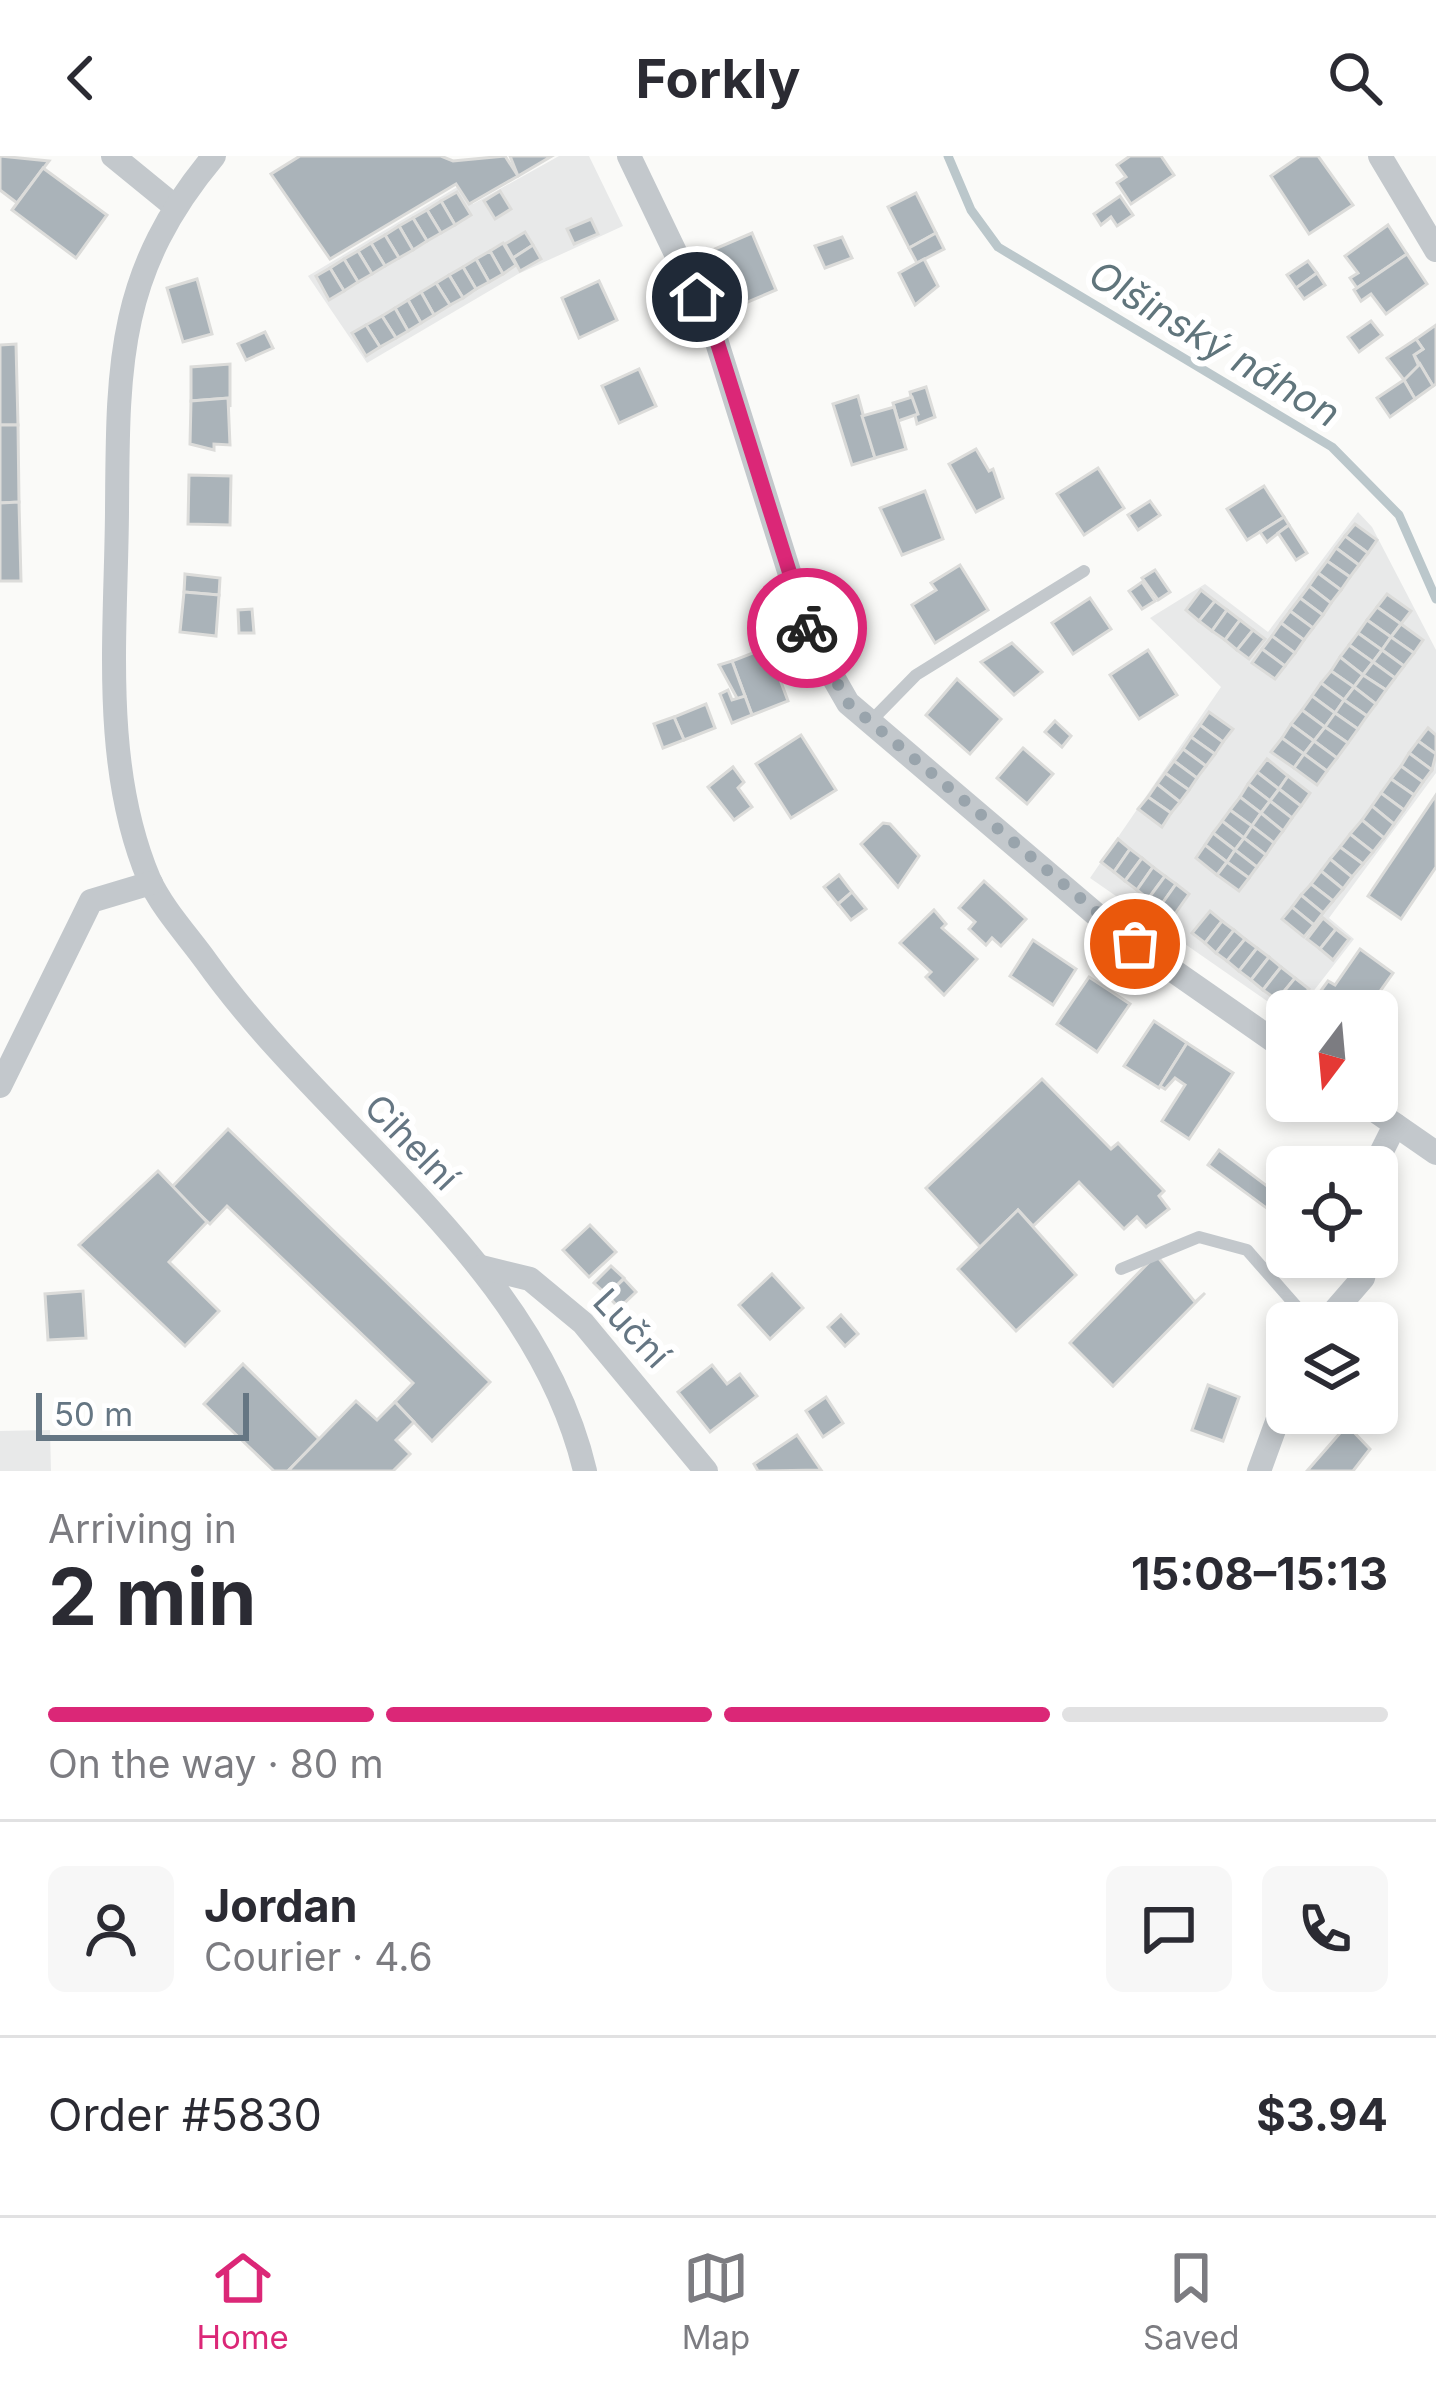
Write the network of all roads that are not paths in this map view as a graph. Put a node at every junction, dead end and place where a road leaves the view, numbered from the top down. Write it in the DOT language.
graph roads {
  1 [pos="113,156"];
  2 [pos="214,156"];
  3 [pos="628,156"];
  4 [pos="1381,156"];
  5 [pos="173,205"];
  6 [pos="1436,250"];
  7 [pos="1084,571"];
  8 [pos="870,722"];
  9 [pos="151,883"];
  10 [pos="1266,1035"];
  11 [pos="0,1086"];
  12 [pos="1391,1122"];
  13 [pos="1395,1125"];
  14 [pos="1384,1146"];
  15 [pos="1436,1153"];
  16 [pos="482,1267"];
  17 [pos="1121,1269"];
  18 [pos="1362,1278"];
  19 [pos="1293,1302"];
  20 [pos="1342,1302"];
  21 [pos="1272,1434"];
  22 [pos="585,1471"];
  23 [pos="706,1471"];
  24 [pos="1259,1471"];
  1 -- 5 [label="street"];
  2 -- 5 [label="street, Cihelní"];
  3 -- 8 [label="street"];
  4 -- 6 [label="street"];
  5 -- 9 [label="street, Cihelní"];
  7 -- 8 [label="lane"];
  8 -- 10 [label="street"];
  9 -- 11 [label="street"];
  9 -- 16 [label="street, Cihelní"];
  12 -- 13 [label="street"];
  13 -- 14 [label="street"];
  13 -- 15 [label="street"];
  16 -- 22 [label="street, Cihelní"];
  16 -- 23 [label="street, Luční"];
  17 -- 19 [label="lane"];
  18 -- 20 [label="street"];
  21 -- 24 [label="street"];
}
